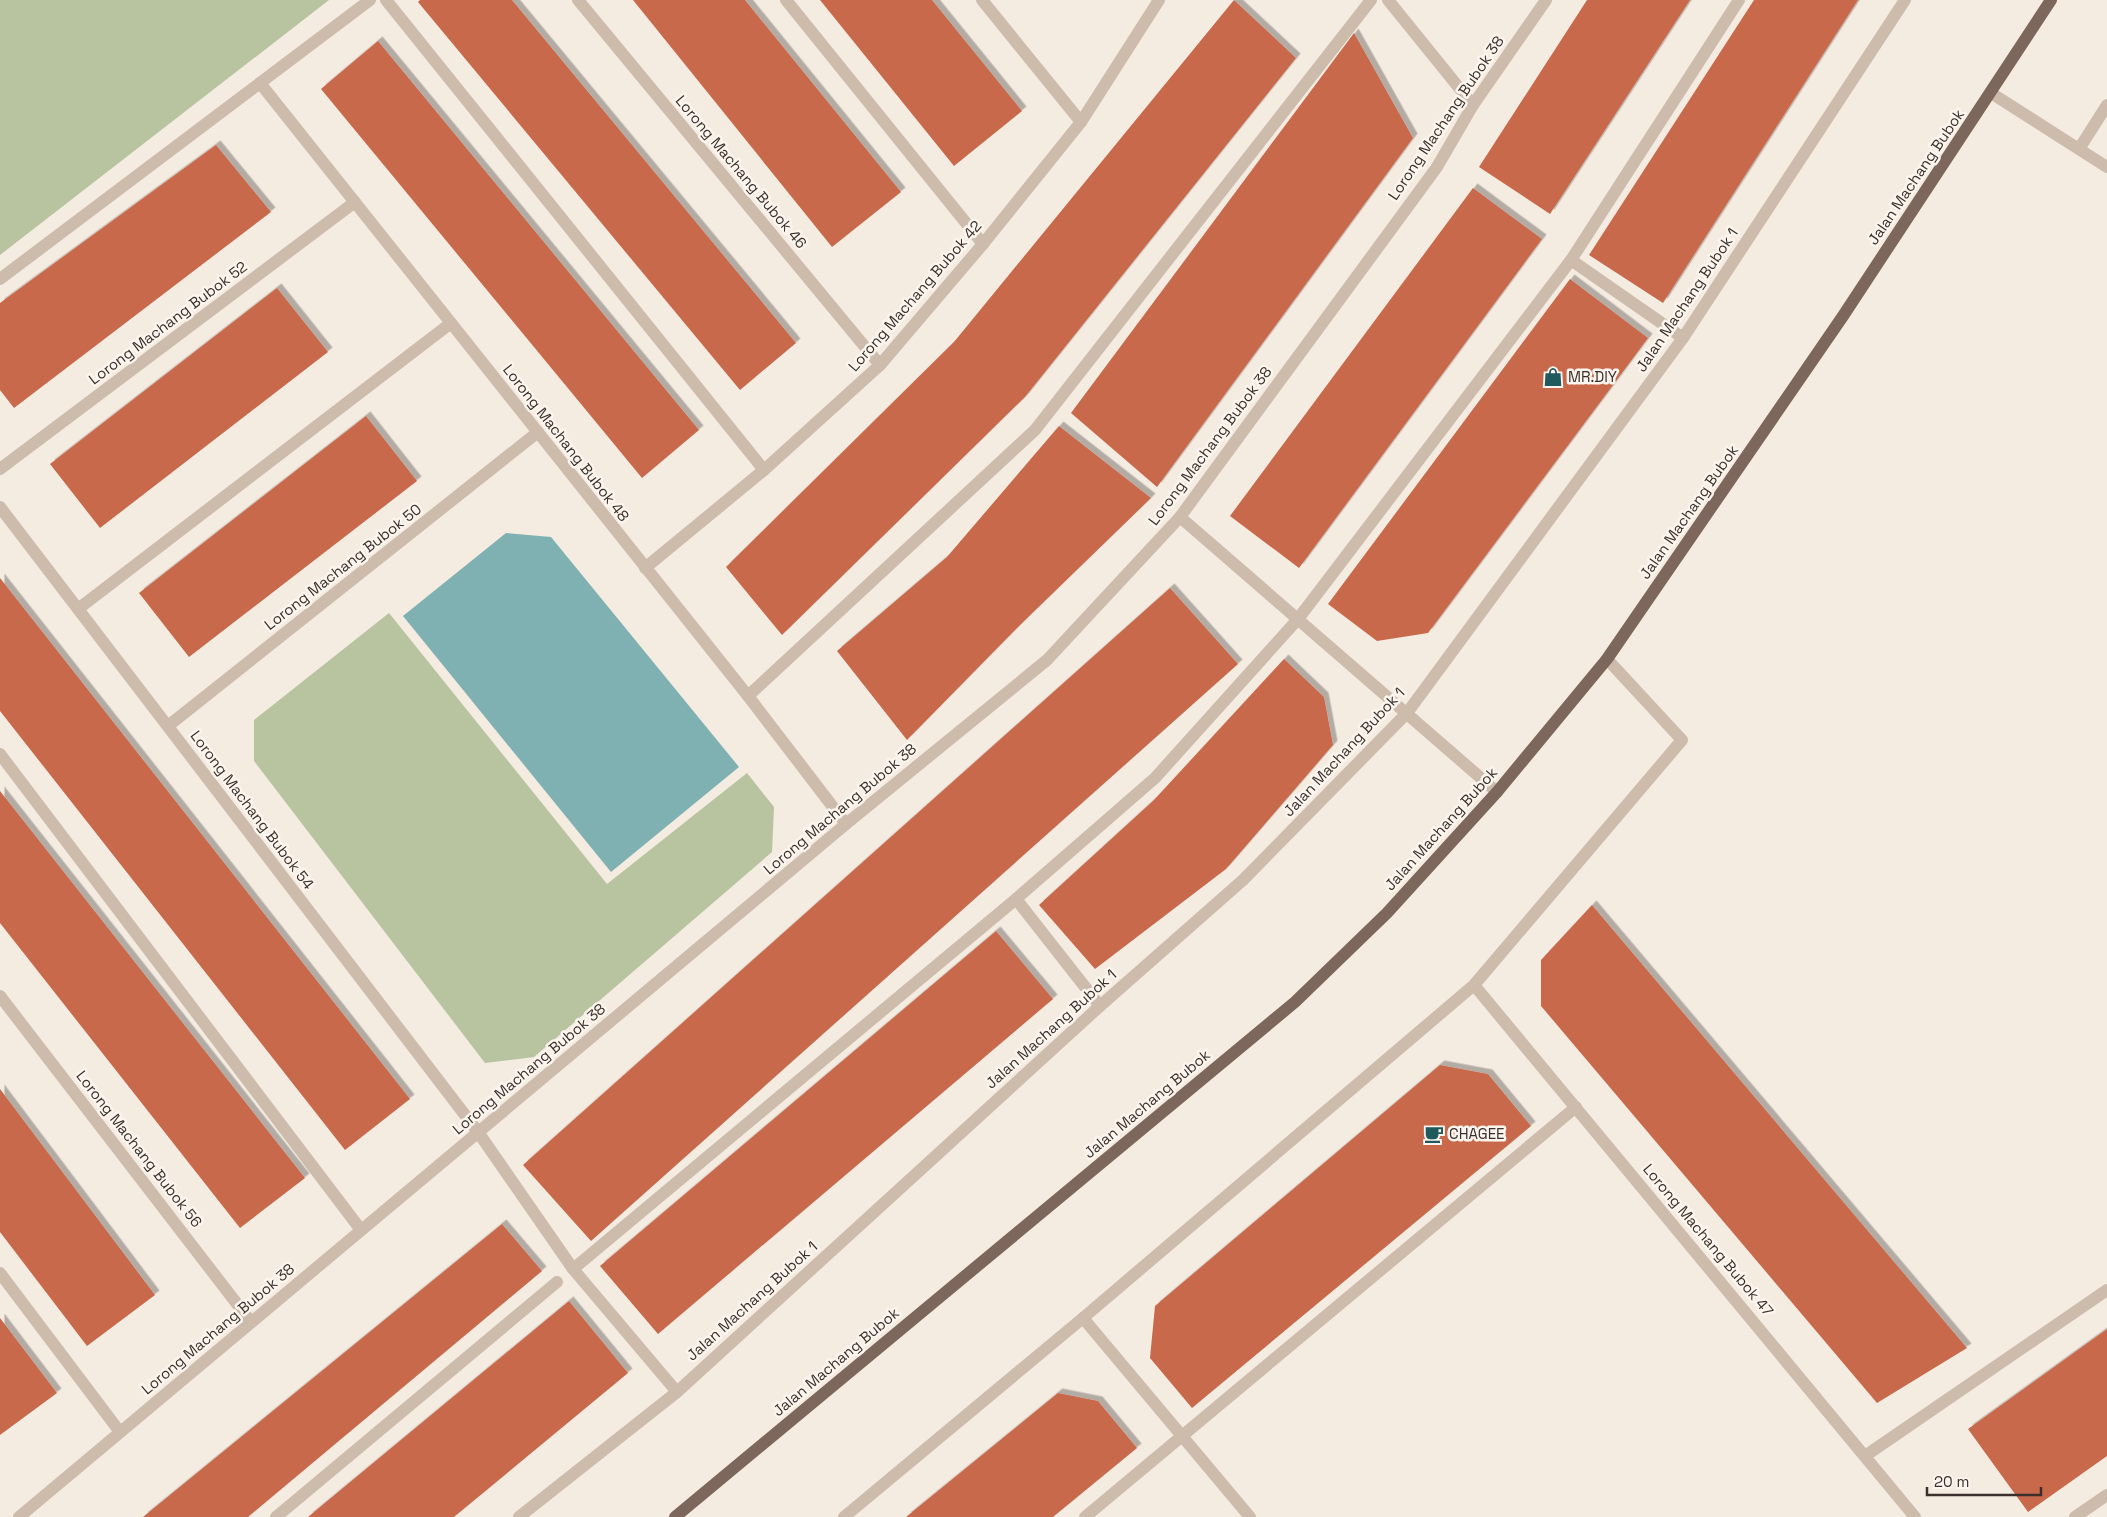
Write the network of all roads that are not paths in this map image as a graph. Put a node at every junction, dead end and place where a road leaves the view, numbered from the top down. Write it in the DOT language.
graph roads {
  1 [pos="370,0"];
  2 [pos="386,0"];
  3 [pos="578,0"];
  4 [pos="786,0"];
  5 [pos="982,0"];
  6 [pos="1159,0"];
  7 [pos="1371,0"];
  8 [pos="1388,0"];
  9 [pos="1546,0"];
  10 [pos="1739,0"];
  11 [pos="1905,0"];
  12 [pos="2051,0"];
  13 [pos="260,83"];
  14 [pos="1991,93"];
  15 [pos="1472,105"];
  16 [pos="2107,105"];
  17 [pos="1081,122"];
  18 [pos="2079,149"];
  19 [pos="2107,167"];
  20 [pos="355,202"];
  21 [pos="983,244"];
  22 [pos="1571,260"];
  23 [pos="0,279"];
  24 [pos="451,323"];
  25 [pos="1683,338"];
  26 [pos="880,365"];
  27 [pos="538,432"];
  28 [pos="0,469"];
  29 [pos="764,470"];
  30 [pos="0,507"];
  31 [pos="1180,517"];
  32 [pos="645,568"];
  33 [pos="78,609"];
  34 [pos="1298,619"];
  35 [pos="1607,659"];
  36 [pos="748,696"];
  37 [pos="1407,713"];
  38 [pos="168,726"];
  39 [pos="0,754"];
  40 [pos="1497,792"];
  41 [pos="846,824"];
  42 [pos="1016,899"];
  43 [pos="1474,985"];
  44 [pos="0,996"];
  45 [pos="1100,1006"];
  46 [pos="1576,1107"];
  47 [pos="478,1132"];
  48 [pos="362,1230"];
  49 [pos="573,1269"];
  50 [pos="0,1273"];
  51 [pos="557,1282"];
  52 [pos="2107,1290"];
  53 [pos="1083,1318"];
  54 [pos="252,1322"];
  55 [pos="677,1392"];
  56 [pos="120,1432"];
  57 [pos="1182,1436"];
  58 [pos="1865,1456"];
  59 [pos="2107,1495"];
  60 [pos="19,1517"];
  61 [pos="276,1517"];
  62 [pos="519,1517"];
  63 [pos="675,1517"];
  64 [pos="844,1517"];
  65 [pos="1085,1517"];
  66 [pos="1250,1517"];
  67 [pos="1916,1517"];
  68 [pos="2075,1517"];
  1 -- 13 [label="street"];
  2 -- 29 [label="street"];
  3 -- 26 [label="street, Lorong Machang Bubok 46"];
  4 -- 21 [label="street"];
  5 -- 17 [label="street"];
  6 -- 17 [label="street, Lorong Machang Bubok 42"];
  7 -- 36 [label="street"];
  8 -- 15 [label="street"];
  9 -- 15 [label="street, Lorong Machang Bubok 38"];
  10 -- 22 [label="street"];
  11 -- 25 [label="street, Jalan Machang Bubok 1"];
  12 -- 14 [label="main road, Jalan Machang Bubok"];
  13 -- 20 [label="street, Lorong Machang Bubok 48"];
  13 -- 23 [label="street"];
  14 -- 18 [label="street"];
  14 -- 35 [label="main road, Jalan Machang Bubok"];
  15 -- 31 [label="street, Lorong Machang Bubok 38"];
  16 -- 18 [label="street"];
  17 -- 21 [label="street, Lorong Machang Bubok 42"];
  18 -- 19 [label="street"];
  20 -- 24 [label="street, Lorong Machang Bubok 48"];
  20 -- 28 [label="street, Lorong Machang Bubok 52"];
  21 -- 26 [label="street, Lorong Machang Bubok 42"];
  22 -- 25 [label="street"];
  22 -- 34 [label="street"];
  24 -- 27 [label="street, Lorong Machang Bubok 48"];
  24 -- 33 [label="street"];
  25 -- 37 [label="street, Jalan Machang Bubok 1"];
  26 -- 29 [label="street, Lorong Machang Bubok 42"];
  27 -- 32 [label="street, Lorong Machang Bubok 48"];
  27 -- 38 [label="street, Lorong Machang Bubok 50"];
  29 -- 32 [label="street, Lorong Machang Bubok 42"];
  30 -- 33 [label="street, Lorong Machang Bubok 54"];
  31 -- 34 [label="street"];
  31 -- 41 [label="street, Lorong Machang Bubok 38"];
  32 -- 36 [label="street, Lorong Machang Bubok 48"];
  33 -- 38 [label="street, Lorong Machang Bubok 54"];
  34 -- 37 [label="street"];
  34 -- 42 [label="street"];
  35 -- 40 [label="main road, Jalan Machang Bubok"];
  35 -- 43 [label="street"];
  36 -- 41 [label="street, Lorong Machang Bubok 48"];
  37 -- 40 [label="street"];
  37 -- 45 [label="street, Jalan Machang Bubok 1"];
  38 -- 47 [label="street, Lorong Machang Bubok 54"];
  39 -- 48 [label="street"];
  40 -- 63 [label="main road, Jalan Machang Bubok"];
  41 -- 47 [label="street, Lorong Machang Bubok 38"];
  42 -- 45 [label="street"];
  42 -- 49 [label="street"];
  43 -- 46 [label="street, Lorong Machang Bubok 47"];
  43 -- 53 [label="street"];
  44 -- 54 [label="street, Lorong Machang Bubok 56"];
  45 -- 55 [label="street, Jalan Machang Bubok 1"];
  46 -- 57 [label="street"];
  46 -- 58 [label="street, Lorong Machang Bubok 47"];
  47 -- 48 [label="street, Lorong Machang Bubok 38"];
  47 -- 49 [label="street, Lorong Machang Bubok 54"];
  48 -- 54 [label="street, Lorong Machang Bubok 38"];
  49 -- 55 [label="street, Lorong Machang Bubok 54"];
  50 -- 56 [label="street"];
  51 -- 61 [label="street"];
  52 -- 58 [label="street"];
  53 -- 57 [label="street"];
  53 -- 64 [label="street"];
  54 -- 56 [label="street, Lorong Machang Bubok 38"];
  55 -- 62 [label="street, Jalan Machang Bubok 1"];
  56 -- 60 [label="street, Lorong Machang Bubok 38"];
  57 -- 65 [label="street"];
  57 -- 66 [label="street"];
  58 -- 67 [label="street, Lorong Machang Bubok 47"];
  59 -- 68 [label="street"];
}
